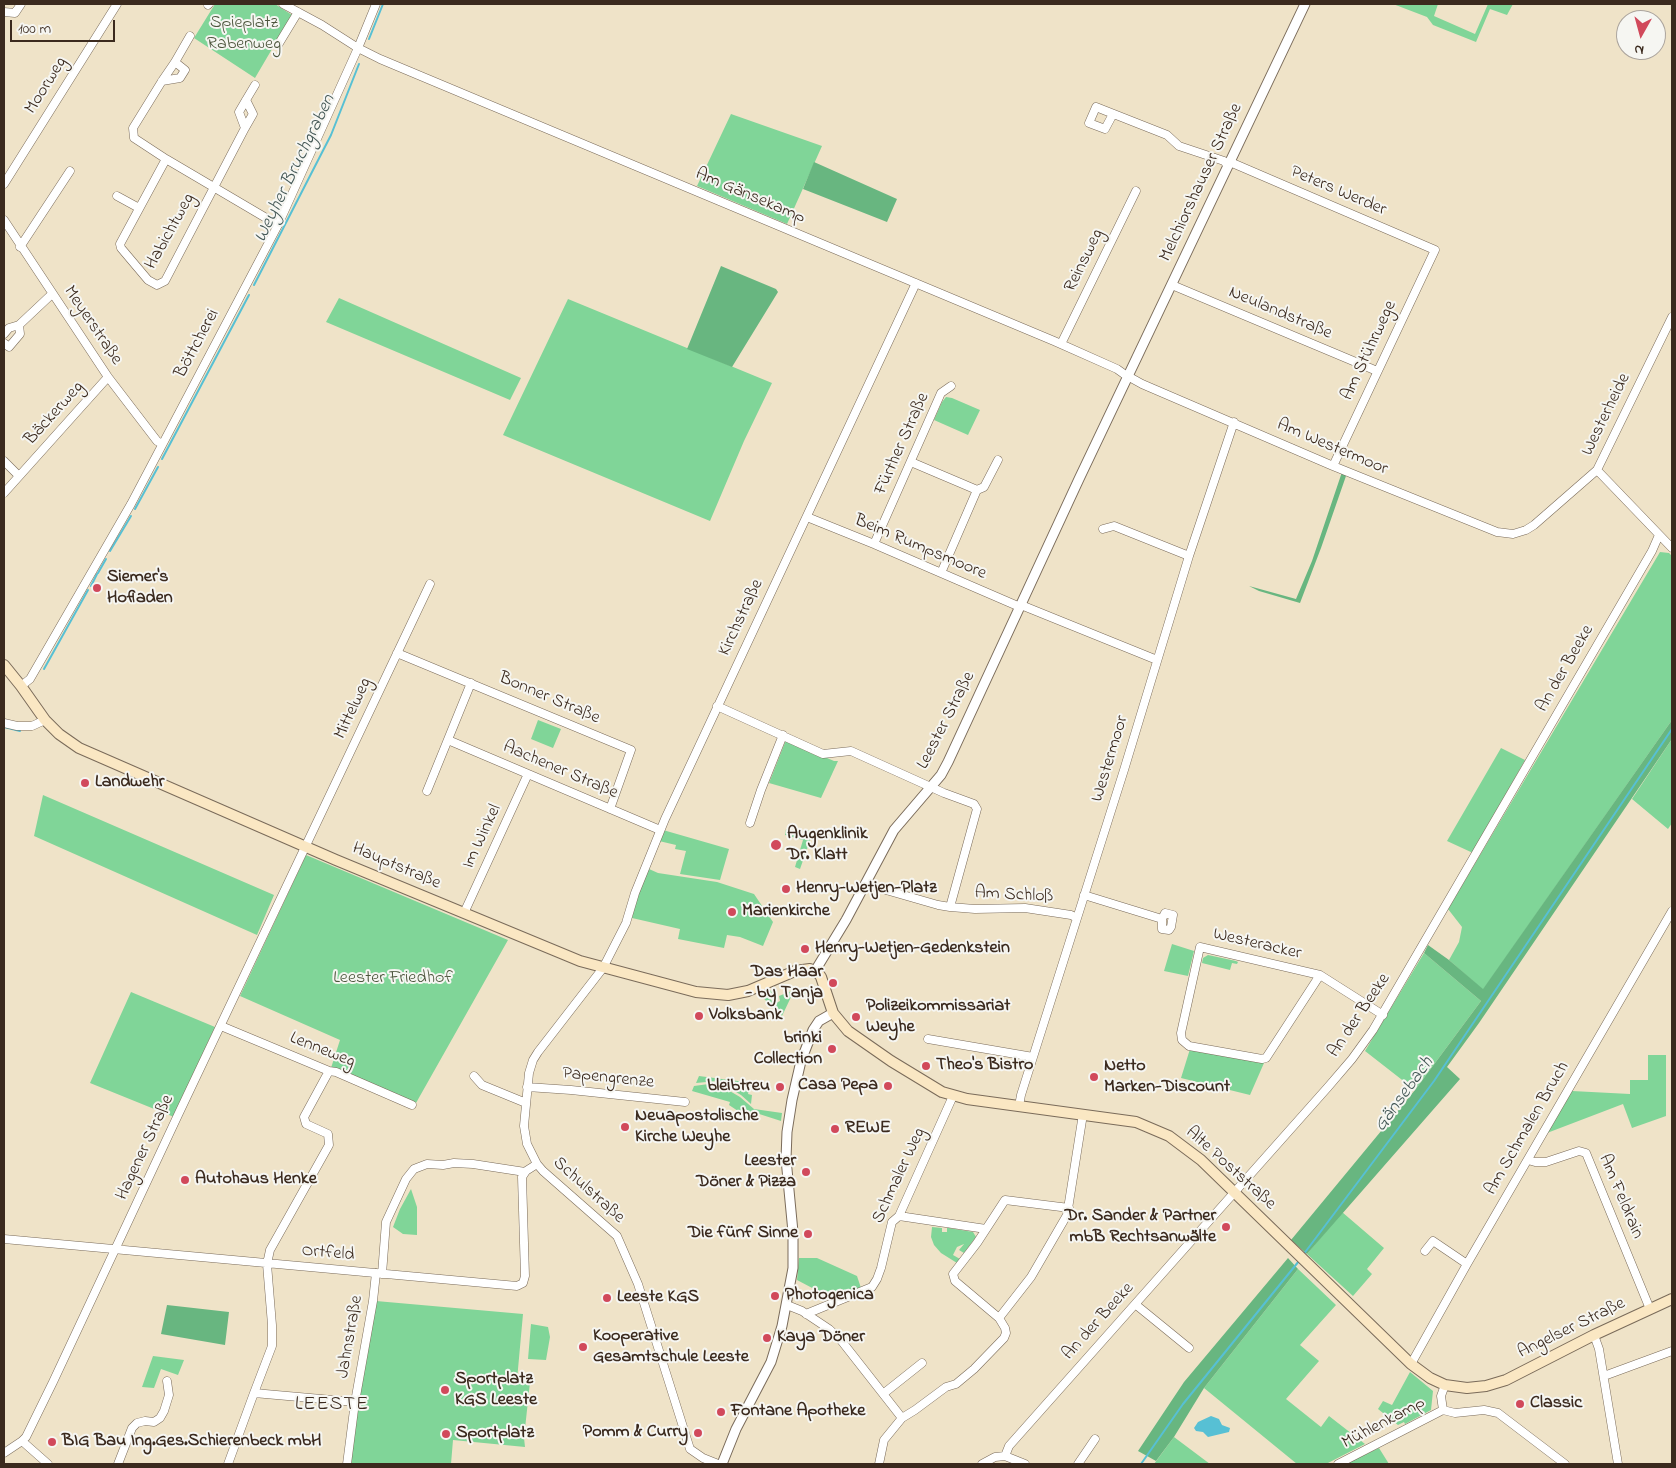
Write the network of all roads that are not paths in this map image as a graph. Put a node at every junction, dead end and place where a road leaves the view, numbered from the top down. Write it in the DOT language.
graph roads {
  1 [pos="21,4"];
  2 [pos="117,4"];
  3 [pos="282,4"];
  4 [pos="376,4"];
  5 [pos="1305,4"];
  6 [pos="4,12"];
  7 [pos="298,12"];
  8 [pos="190,36"];
  9 [pos="278,45"];
  10 [pos="358,48"];
  11 [pos="175,62"];
  12 [pos="162,81"];
  13 [pos="255,84"];
  14 [pos="246,100"];
  15 [pos="1113,114"];
  16 [pos="245,128"];
  17 [pos="166,159"];
  18 [pos="1229,164"];
  19 [pos="70,171"];
  20 [pos="4,184"];
  21 [pos="213,187"];
  22 [pos="1136,192"];
  23 [pos="117,196"];
  24 [pos="139,208"];
  25 [pos="4,220"];
  26 [pos="278,225"];
  27 [pos="20,247"];
  28 [pos="1435,250"];
  29 [pos="916,283"];
  30 [pos="1172,285"];
  31 [pos="52,294"];
  32 [pos="1672,317"];
  33 [pos="19,325"];
  34 [pos="4,334"];
  35 [pos="4,343"];
  36 [pos="1061,344"];
  37 [pos="1377,371"];
  38 [pos="108,377"];
  39 [pos="1129,377"];
  40 [pos="951,386"];
  41 [pos="1234,422"];
  42 [pos="162,444"];
  43 [pos="998,460"];
  44 [pos="4,461"];
  45 [pos="911,462"];
  46 [pos="1333,466"];
  47 [pos="1597,470"];
  48 [pos="19,476"];
  49 [pos="978,490"];
  50 [pos="4,493"];
  51 [pos="807,517"];
  52 [pos="1103,529"];
  53 [pos="1526,530"];
  54 [pos="1660,535"];
  55 [pos="874,544"];
  56 [pos="1672,548"];
  57 [pos="1189,556"];
  58 [pos="940,573"];
  59 [pos="430,584"];
  60 [pos="1021,606"];
  61 [pos="397,653"];
  62 [pos="1157,660"];
  63 [pos="4,666"];
  64 [pos="471,683"];
  65 [pos="21,686"];
  66 [pos="717,706"];
  67 [pos="45,720"];
  68 [pos="4,723"];
  69 [pos="783,735"];
  70 [pos="448,740"];
  71 [pos="528,774"];
  72 [pos="932,786"];
  73 [pos="427,791"];
  74 [pos="610,809"];
  75 [pos="750,822"];
  76 [pos="660,830"];
  77 [pos="305,847"];
  78 [pos="865,884"];
  79 [pos="1084,895"];
  80 [pos="950,907"];
  81 [pos="1672,911"];
  82 [pos="464,913"];
  83 [pos="1077,918"];
  84 [pos="1162,918"];
  85 [pos="603,968"];
  86 [pos="815,971"];
  87 [pos="1320,975"];
  88 [pos="832,1013"];
  89 [pos="1383,1015"];
  90 [pos="221,1026"];
  91 [pos="928,1039"];
  92 [pos="1033,1057"];
  93 [pos="330,1071"];
  94 [pos="474,1076"];
  95 [pos="528,1087"];
  96 [pos="953,1096"];
  97 [pos="685,1102"];
  98 [pos="526,1103"];
  99 [pos="412,1105"];
  100 [pos="1019,1106"];
  101 [pos="1083,1114"];
  102 [pos="1528,1160"];
  103 [pos="537,1164"];
  104 [pos="525,1172"];
  105 [pos="1234,1193"];
  106 [pos="1068,1208"];
  107 [pos="899,1216"];
  108 [pos="986,1229"];
  109 [pos="4,1239"];
  110 [pos="115,1250"];
  111 [pos="1425,1251"];
  112 [pos="267,1264"];
  113 [pos="1467,1264"];
  114 [pos="379,1274"];
  115 [pos="1672,1299"];
  116 [pos="1135,1304"];
  117 [pos="787,1305"];
  118 [pos="1650,1309"];
  119 [pos="806,1314"];
  120 [pos="999,1318"];
  121 [pos="1594,1335"];
  122 [pos="1189,1348"];
  123 [pos="1672,1351"];
  124 [pos="922,1363"];
  125 [pos="1411,1364"];
  126 [pos="1604,1376"];
  127 [pos="167,1381"];
  128 [pos="1445,1385"];
  129 [pos="1486,1386"];
  130 [pos="254,1393"];
  131 [pos="883,1394"];
  132 [pos="355,1402"];
  133 [pos="1443,1410"];
  134 [pos="902,1418"];
  135 [pos="1095,1439"];
  136 [pos="22,1442"];
  137 [pos="4,1453"];
  138 [pos="1005,1456"];
  139 [pos="48,1464"];
  140 [pos="118,1464"];
  141 [pos="228,1464"];
  142 [pos="347,1464"];
  143 [pos="720,1464"];
  144 [pos="879,1464"];
  145 [pos="982,1464"];
  146 [pos="1025,1464"];
  147 [pos="1078,1464"];
  148 [pos="1338,1464"];
  149 [pos="1565,1464"];
  150 [pos="1618,1464"];
  1 -- 6 [label="street"];
  2 -- 20 [label="street, Moorweg"];
  3 -- 7 [label="street, Am Gänsekamp"];
  4 -- 10 [label="street, Böttcherei"];
  5 -- 18 [label="street, Melchiorshauser Straße"];
  7 -- 9 [label="street"];
  7 -- 10 [label="street, Am Gänsekamp"];
  8 -- 11 [label="street, Habichtweg"];
  10 -- 26 [label="street, Böttcherei"];
  10 -- 29 [label="street, Am Gänsekamp"];
  11 -- 12 [label="street, Habichtweg"];
  11 -- 12 [label="street"];
  12 -- 17 [label="street, Habichtweg"];
  13 -- 14 [label="street"];
  14 -- 16 [label="street"];
  14 -- 16 [label="street, Habichtweg"];
  15 -- 18 [label="street, Peters Werder"];
  16 -- 21 [label="street, Habichtweg"];
  17 -- 21 [label="street, Habichtweg"];
  17 -- 24 [label="street, Habichtweg"];
  18 -- 28 [label="street, Peters Werder"];
  18 -- 30 [label="street, Melchiorshauser Straße"];
  19 -- 27 [label="street"];
  21 -- 24 [label="street, Habichtweg"];
  21 -- 26 [label="street, Habichtweg"];
  22 -- 36 [label="street, Reinsweg"];
  23 -- 24 [label="street"];
  25 -- 27 [label="street, Meyerstraße"];
  26 -- 42 [label="street, Böttcherei"];
  27 -- 31 [label="street, Meyerstraße"];
  28 -- 37 [label="street, Am Stührwege"];
  29 -- 36 [label="street, Am Gänsekamp"];
  29 -- 51 [label="street, Kirchstraße"];
  30 -- 37 [label="street, Neulandstraße"];
  30 -- 39 [label="street, Melchiorshauser Straße"];
  31 -- 33 [label="street"];
  31 -- 38 [label="street, Meyerstraße"];
  32 -- 47 [label="street, Westerheide"];
  33 -- 34 [label="street"];
  33 -- 35 [label="street"];
  36 -- 39 [label="street, Am Gänsekamp"];
  37 -- 46 [label="street, Am Stührwege"];
  38 -- 42 [label="street, Meyerstraße"];
  38 -- 48 [label="street, Bäckerweg"];
  39 -- 41 [label="street, Am Westermoor"];
  39 -- 60 [label="street, Leester Straße"];
  40 -- 45 [label="street, Fürther Straße"];
  41 -- 46 [label="street, Am Westermoor"];
  41 -- 57 [label="street, Westermoor"];
  42 -- 65 [label="street, Böttcherei"];
  43 -- 49 [label="street"];
  44 -- 48 [label="street"];
  45 -- 49 [label="street"];
  45 -- 55 [label="street, Fürther Straße"];
  46 -- 53 [label="street, Am Westermoor"];
  47 -- 53 [label="street, Westerheide"];
  47 -- 54 [label="street"];
  48 -- 50 [label="street, Bäckerweg"];
  49 -- 58 [label="street"];
  51 -- 55 [label="street, Beim Rumpsmoore"];
  51 -- 66 [label="street, Kirchstraße"];
  52 -- 57 [label="street"];
  54 -- 56 [label="street"];
  54 -- 89 [label="street, An der Beeke"];
  55 -- 58 [label="street, Beim Rumpsmoore"];
  57 -- 62 [label="street, Westermoor"];
  58 -- 60 [label="street, Beim Rumpsmoore"];
  59 -- 61 [label="street, Mittelweg"];
  60 -- 62 [label="street, Beim Rumpsmoore"];
  60 -- 72 [label="street, Leester Straße"];
  61 -- 64 [label="street, Bonner Straße"];
  61 -- 77 [label="street, Mittelweg"];
  62 -- 79 [label="street, Westermoor"];
  63 -- 65 [label="main road, Hauptstraße"];
  64 -- 70 [label="street"];
  64 -- 74 [label="street, Bonner Straße"];
  65 -- 67 [label="main road, Hauptstraße"];
  66 -- 69 [label="street"];
  66 -- 76 [label="street, Kirchstraße"];
  67 -- 68 [label="street"];
  67 -- 77 [label="main road, Hauptstraße"];
  69 -- 72 [label="street"];
  69 -- 75 [label="street"];
  70 -- 71 [label="street, Aachener Straße"];
  70 -- 73 [label="street"];
  71 -- 74 [label="street, Aachener Straße"];
  71 -- 82 [label="street, Im Winkel"];
  72 -- 78 [label="street, Leester Straße"];
  72 -- 80 [label="street, Am Schloß"];
  74 -- 76 [label="street, Aachener Straße"];
  76 -- 85 [label="street, Kirchstraße"];
  77 -- 82 [label="main road, Hauptstraße"];
  77 -- 90 [label="street, Hagener Straße"];
  78 -- 80 [label="street, Am Schloß"];
  78 -- 86 [label="street, Leester Straße"];
  79 -- 83 [label="street, Westermoor"];
  79 -- 84 [label="street"];
  80 -- 83 [label="street, Am Schloß"];
  81 -- 102 [label="street, Am Schmalen Bruch"];
  82 -- 85 [label="main road, Hauptstraße"];
  83 -- 92 [label="street, Westermoor"];
  85 -- 86 [label="main road, Hauptstraße"];
  85 -- 95 [label="street, Schulstraße"];
  86 -- 88 [label="main road"];
  87 -- 87 [label="street, Westeracker"];
  87 -- 89 [label="street, Westeracker"];
  88 -- 96 [label="main road, Alte Poststraße"];
  88 -- 117 [label="street"];
  89 -- 105 [label="street, An der Beeke"];
  90 -- 93 [label="street, Lenneweg"];
  90 -- 110 [label="street, Hagener Straße"];
  91 -- 92 [label="street"];
  92 -- 100 [label="street, Westermoor"];
  93 -- 99 [label="street, Lenneweg"];
  93 -- 112 [label="street"];
  94 -- 98 [label="street"];
  95 -- 97 [label="street, Papengrenze"];
  95 -- 98 [label="street, Schulstraße"];
  96 -- 100 [label="main road, Alte Poststraße"];
  96 -- 107 [label="street, Schmaler Weg"];
  98 -- 103 [label="street, Schulstraße"];
  100 -- 101 [label="main road, Alte Poststraße"];
  101 -- 105 [label="main road, Alte Poststraße"];
  101 -- 106 [label="street"];
  102 -- 113 [label="street, Am Schmalen Bruch"];
  102 -- 118 [label="street, Am Feldrain"];
  103 -- 104 [label="street"];
  103 -- 143 [label="street, Schulstraße"];
  104 -- 114 [label="street, Jahnstraße"];
  104 -- 114 [label="street, Ortfeld"];
  105 -- 116 [label="street, An der Beeke"];
  105 -- 125 [label="main road, Alte Poststraße"];
  106 -- 108 [label="street"];
  106 -- 120 [label="street"];
  107 -- 108 [label="street"];
  107 -- 119 [label="street, Schmaler Weg"];
  108 -- 120 [label="street"];
  109 -- 110 [label="street, Ortfeld"];
  110 -- 112 [label="street, Ortfeld"];
  110 -- 136 [label="street, Hagener Straße"];
  111 -- 113 [label="street"];
  112 -- 114 [label="street, Ortfeld"];
  112 -- 130 [label="street"];
  113 -- 125 [label="street, Am Schmalen Bruch"];
  114 -- 132 [label="street, Jahnstraße"];
  115 -- 118 [label="main road, Angelser Straße"];
  116 -- 122 [label="street"];
  116 -- 138 [label="street, An der Beeke"];
  117 -- 119 [label="street"];
  117 -- 143 [label="street"];
  118 -- 121 [label="main road, Angelser Straße"];
  119 -- 131 [label="street"];
  120 -- 134 [label="street"];
  121 -- 126 [label="street"];
  121 -- 129 [label="main road, Angelser Straße"];
  123 -- 126 [label="street"];
  124 -- 131 [label="street"];
  125 -- 128 [label="main road, Alte Poststraße"];
  126 -- 150 [label="street"];
  127 -- 140 [label="street"];
  128 -- 129 [label="main road, Alte Poststraße"];
  128 -- 133 [label="street"];
  130 -- 132 [label="street"];
  130 -- 141 [label="street"];
  131 -- 134 [label="street"];
  132 -- 142 [label="street, Jahnstraße"];
  133 -- 148 [label="street, Mühlenkamp"];
  133 -- 149 [label="street"];
  134 -- 144 [label="street"];
  135 -- 147 [label="street"];
  136 -- 137 [label="street"];
  136 -- 139 [label="street"];
  138 -- 145 [label="street"];
  138 -- 146 [label="street"];
}
